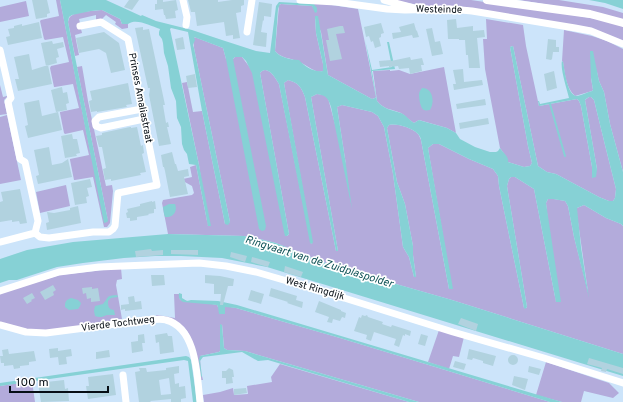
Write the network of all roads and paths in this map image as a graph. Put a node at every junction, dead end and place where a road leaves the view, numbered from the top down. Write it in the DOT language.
graph roads {
  1 [pos="183,0"];
  2 [pos="252,0"];
  3 [pos="300,0"];
  4 [pos="384,0"];
  5 [pos="487,0"];
  6 [pos="416,9"];
  7 [pos="623,23"];
  8 [pos="186,25"];
  9 [pos="80,26"];
  10 [pos="247,32"];
  11 [pos="623,44"];
  12 [pos="0,50"];
  13 [pos="142,109"];
  14 [pos="144,119"];
  15 [pos="35,233"];
  16 [pos="0,242"];
  17 [pos="0,291"];
  18 [pos="0,325"];
  19 [pos="123,375"];
  20 [pos="623,383"];
  21 [pos="126,402"];
  22 [pos="200,402"];
  1 -- 8 [label="street"];
  2 -- 10 [label="street"];
  3 -- 6 [label="street, Westeinde"];
  4 -- 6 [label="street"];
  5 -- 7 [label="street"];
  6 -- 11 [label="street, Westeinde"];
  9 -- 13 [label="street, Prinses Amaliastraat"];
  12 -- 15 [label="street"];
  13 -- 14 [label="street, Prinses Amaliastraat"];
  13 -- 14 [label="street"];
  14 -- 15 [label="street, Prinses Amaliastraat"];
  15 -- 16 [label="street"];
  17 -- 20 [label="street, West Ringdijk"];
  18 -- 22 [label="street, Vierde Tochtweg"];
  19 -- 21 [label="street"];
}
